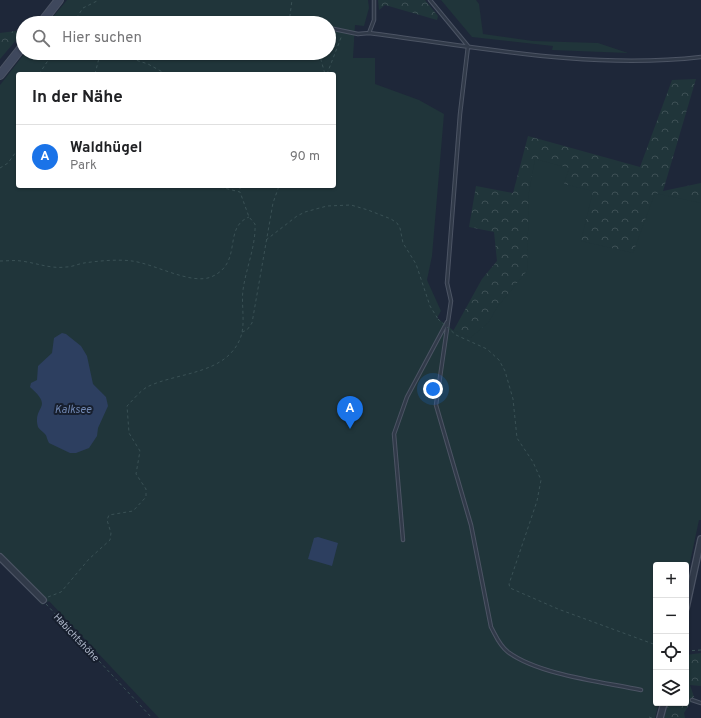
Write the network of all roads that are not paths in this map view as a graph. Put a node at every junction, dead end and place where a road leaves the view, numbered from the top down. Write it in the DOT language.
graph roads {
  1 [pos="59,0"];
  2 [pos="374,0"];
  3 [pos="430,0"];
  4 [pos="46,16"];
  5 [pos="336,29"];
  6 [pos="369,33"];
  7 [pos="468,46"];
  8 [pos="16,55"];
  9 [pos="701,57"];
  10 [pos="0,75"];
  11 [pos="448,320"];
  12 [pos="701,539"];
  13 [pos="403,540"];
  14 [pos="0,557"];
  15 [pos="688,598"];
  16 [pos="43,600"];
  17 [pos="641,690"];
  18 [pos="692,700"];
  19 [pos="701,703"];
  20 [pos="663,706"];
  21 [pos="660,718"];
  1 -- 4 [label="street"];
  2 -- 6 [label="lane"];
  3 -- 7 [label="lane"];
  5 -- 6 [label="lane"];
  6 -- 7 [label="lane"];
  7 -- 9 [label="lane"];
  7 -- 11 [label="lane"];
  8 -- 10 [label="street"];
  11 -- 13 [label="lane"];
  11 -- 17 [label="lane"];
  12 -- 15 [label="street"];
  14 -- 16 [label="street"];
  18 -- 19 [label="lane"];
  20 -- 21 [label="street"];
}
